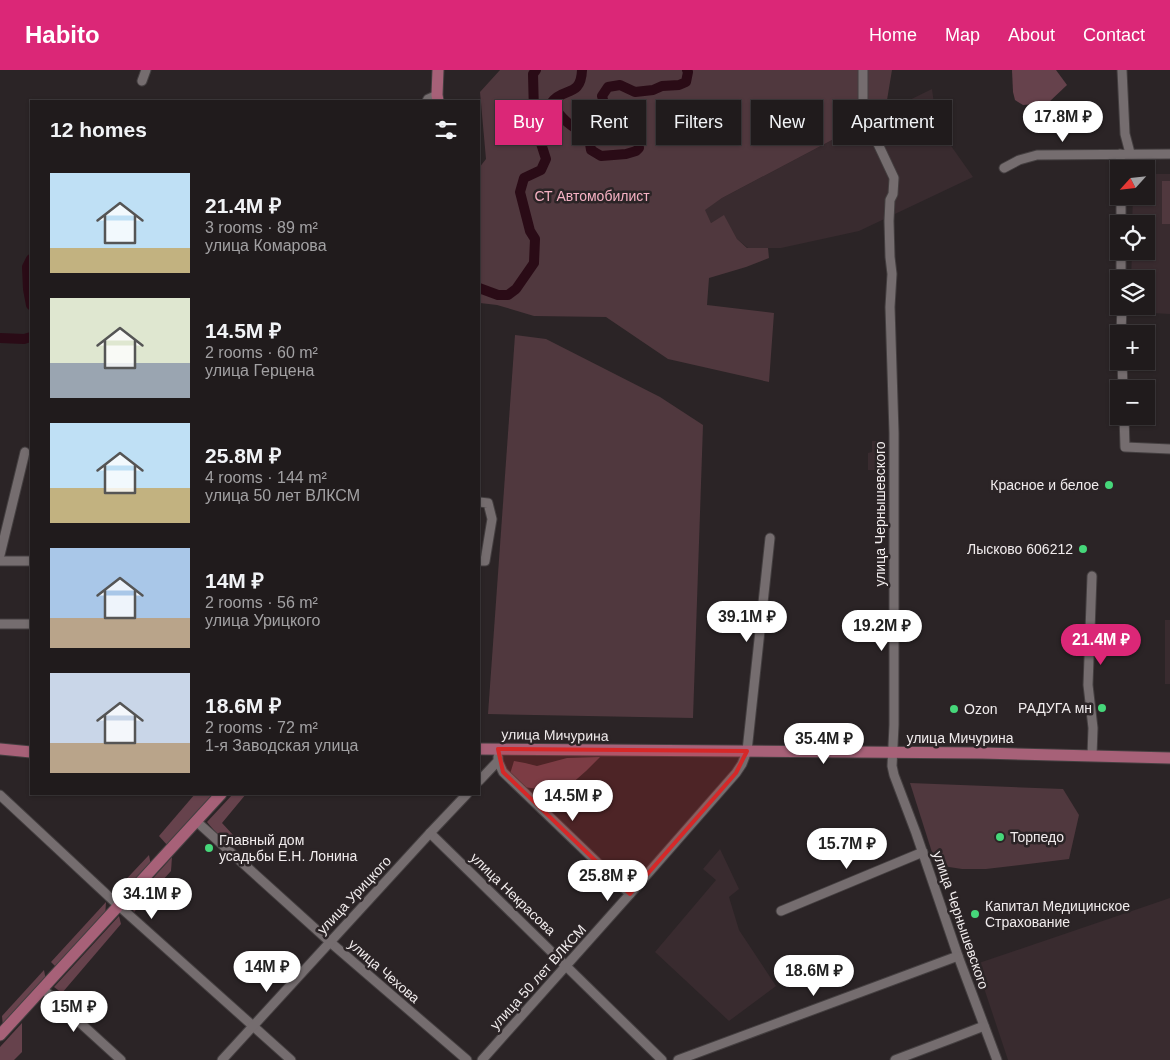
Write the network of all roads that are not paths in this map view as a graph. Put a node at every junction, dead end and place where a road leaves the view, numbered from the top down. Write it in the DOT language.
graph roads {
  1 [pos="146,70"];
  2 [pos="438,70"];
  3 [pos="863,70"];
  4 [pos="1122,70"];
  5 [pos="142,80"];
  6 [pos="434,99"];
  7 [pos="1130,153"];
  8 [pos="1120,154"];
  9 [pos="1170,154"];
  10 [pos="1120,160"];
  11 [pos="1004,168"];
  12 [pos="1124,425"];
  13 [pos="1170,449"];
  14 [pos="25,452"];
  15 [pos="480,502"];
  16 [pos="770,538"];
  17 [pos="0,556"];
  18 [pos="0,561"];
  19 [pos="30,561"];
  20 [pos="482,561"];
  21 [pos="1092,576"];
  22 [pos="0,624"];
  23 [pos="30,624"];
  24 [pos="480,749"];
  25 [pos="0,750"];
  26 [pos="747,751"];
  27 [pos="30,752"];
  28 [pos="893,752"];
  29 [pos="498,755"];
  30 [pos="1092,755"];
  31 [pos="1170,758"];
  32 [pos="480,781"];
  33 [pos="0,795"];
  34 [pos="220,795"];
  35 [pos="466,795"];
  36 [pos="196,821"];
  37 [pos="430,832"];
  38 [pos="923,852"];
  39 [pos="630,894"];
  40 [pos="119,906"];
  41 [pos="781,911"];
  42 [pos="330,942"];
  43 [pos="958,956"];
  44 [pos="567,965"];
  45 [pos="42,989"];
  46 [pos="253,1026"];
  47 [pos="984,1026"];
  48 [pos="0,1035"];
  49 [pos="122,1060"];
  50 [pos="222,1060"];
  51 [pos="290,1060"];
  52 [pos="467,1060"];
  53 [pos="482,1060"];
  54 [pos="662,1060"];
  55 [pos="678,1060"];
  56 [pos="895,1060"];
  57 [pos="997,1060"];
  1 -- 5 [label="street"];
  2 -- 6 [label="main road"];
  3 -- 28 [label="street, улица Чернышевского"];
  4 -- 7 [label="street"];
  7 -- 8 [label="street"];
  7 -- 9 [label="street"];
  8 -- 10 [label="street"];
  8 -- 11 [label="street"];
  12 -- 13 [label="street"];
  14 -- 17 [label="street"];
  15 -- 20 [label="street"];
  16 -- 26 [label="street"];
  18 -- 19 [label="street"];
  21 -- 30 [label="street"];
  22 -- 23 [label="street"];
  24 -- 29 [label="main road, улица Мичурина"];
  25 -- 27 [label="main road"];
  26 -- 28 [label="main road, улица Мичурина"];
  26 -- 29 [label="main road, улица Мичурина"];
  26 -- 39 [label="street, улица 50 лет ВЛКСМ"];
  28 -- 30 [label="main road, улица Мичурина"];
  28 -- 38 [label="street, улица Чернышевского"];
  29 -- 32 [label="street"];
  29 -- 39 [label="street"];
  30 -- 31 [label="main road, улица Мичурина"];
  33 -- 40 [label="street"];
  34 -- 36 [label="main road"];
  35 -- 37 [label="street, улица Урицкого"];
  36 -- 40 [label="main road"];
  36 -- 42 [label="street, улица Чехова"];
  37 -- 42 [label="street, улица Урицкого"];
  37 -- 44 [label="street, улица Некрасова"];
  38 -- 41 [label="street"];
  38 -- 43 [label="street, улица Чернышевского"];
  39 -- 44 [label="street, улица 50 лет ВЛКСМ"];
  40 -- 45 [label="main road"];
  40 -- 46 [label="street"];
  42 -- 46 [label="street, улица Урицкого"];
  42 -- 52 [label="street, улица Чехова"];
  43 -- 47 [label="street, улица Чернышевского"];
  43 -- 55 [label="street"];
  44 -- 53 [label="street, улица 50 лет ВЛКСМ"];
  44 -- 54 [label="street, улица Некрасова"];
  45 -- 48 [label="main road"];
  45 -- 49 [label="street"];
  46 -- 50 [label="street, улица Урицкого"];
  46 -- 51 [label="street"];
  47 -- 56 [label="street"];
  47 -- 57 [label="street, улица Чернышевского"];
}
